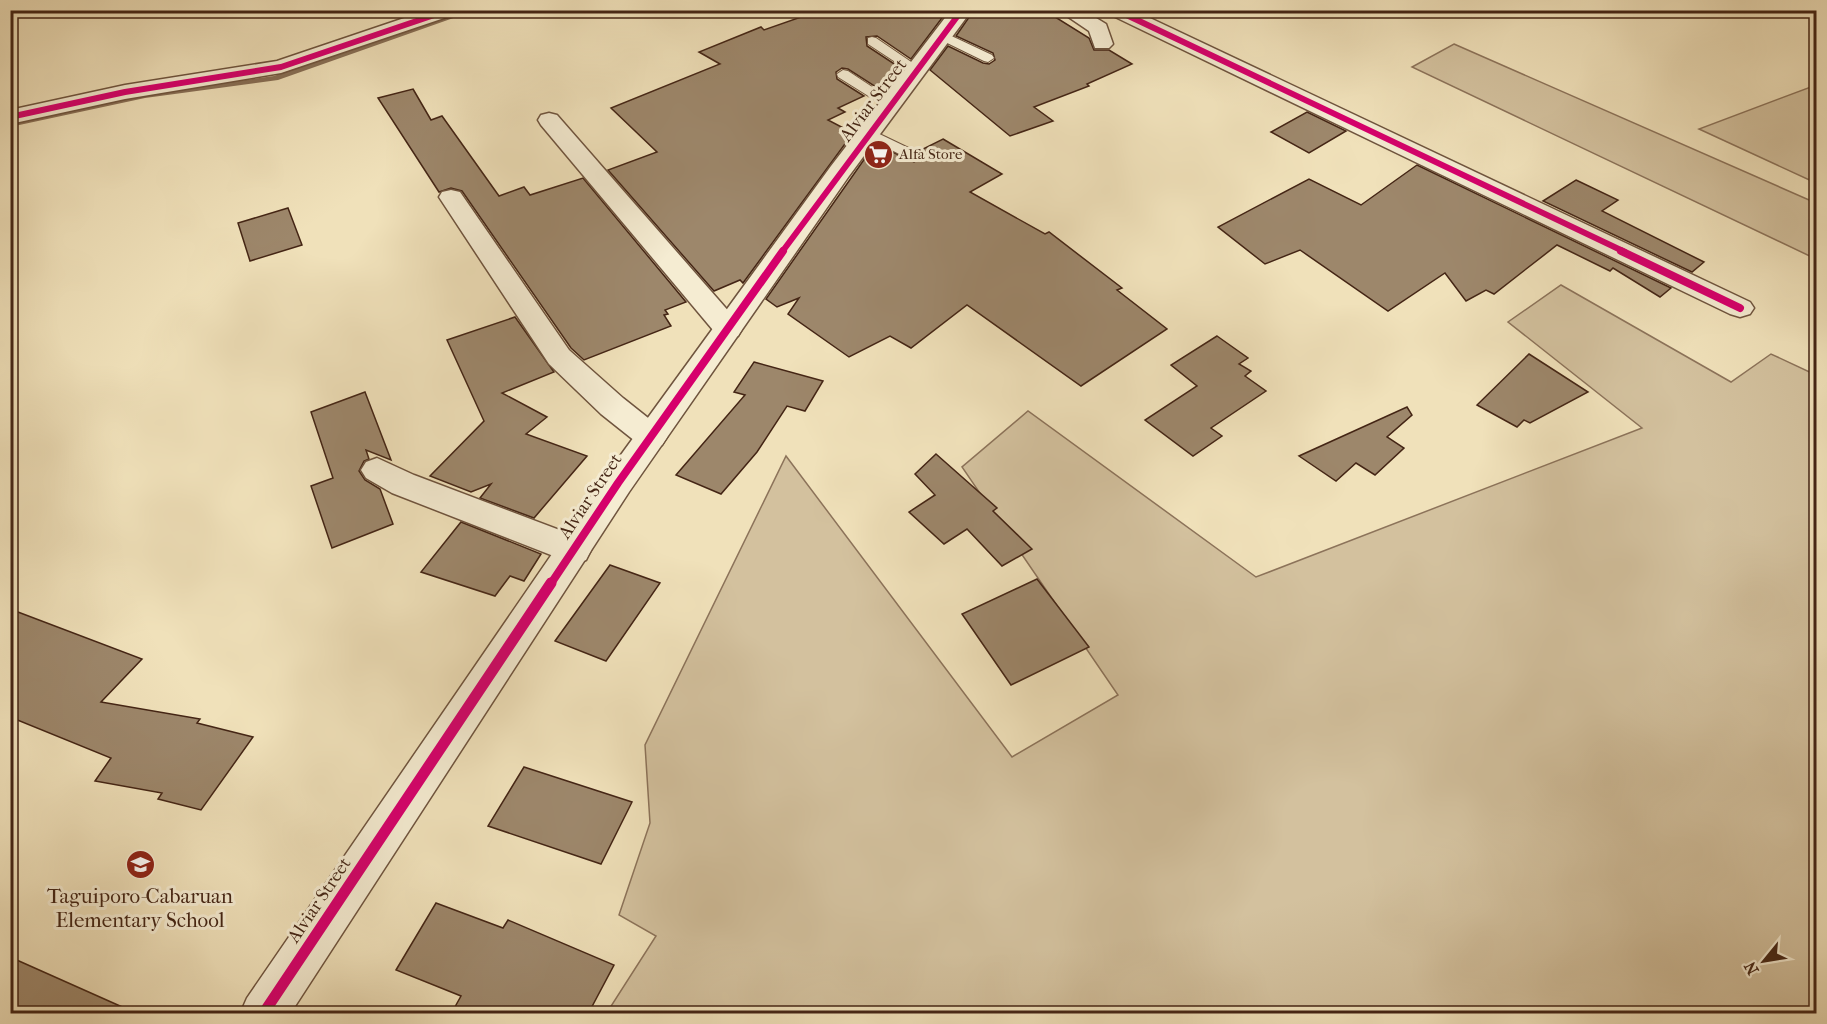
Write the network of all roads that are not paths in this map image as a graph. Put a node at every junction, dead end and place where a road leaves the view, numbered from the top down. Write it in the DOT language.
graph roads {
  1 [pos="449,10"];
  2 [pos="962,10"];
  3 [pos="1068,10"];
  4 [pos="1116,10"];
  5 [pos="943,36"];
  6 [pos="872,41"];
  7 [pos="1102,44"];
  8 [pos="988,58"];
  9 [pos="918,70"];
  10 [pos="843,74"];
  11 [pos="891,105"];
  12 [pos="10,117"];
  13 [pos="549,120"];
  14 [pos="869,133"];
  15 [pos="914,156"];
  16 [pos="451,197"];
  17 [pos="1740,308"];
  18 [pos="728,329"];
  19 [pos="651,437"];
  20 [pos="377,470"];
  21 [pos="574,550"];
  22 [pos="262,1014"];
  1 -- 12 [label="street"];
  2 -- 5 [label="street, Alviar Street"];
  3 -- 7 [label="street"];
  4 -- 17 [label="street"];
  5 -- 8 [label="lane"];
  5 -- 9 [label="street, Alviar Street"];
  6 -- 9 [label="lane"];
  9 -- 11 [label="street, Alviar Street"];
  10 -- 11 [label="lane"];
  11 -- 14 [label="street, Alviar Street"];
  13 -- 18 [label="street"];
  14 -- 15 [label="lane"];
  14 -- 18 [label="street, Alviar Street"];
  16 -- 19 [label="street"];
  18 -- 19 [label="street, Alviar Street"];
  19 -- 21 [label="street, Alviar Street"];
  20 -- 21 [label="street"];
  21 -- 22 [label="street, Alviar Street"];
}
